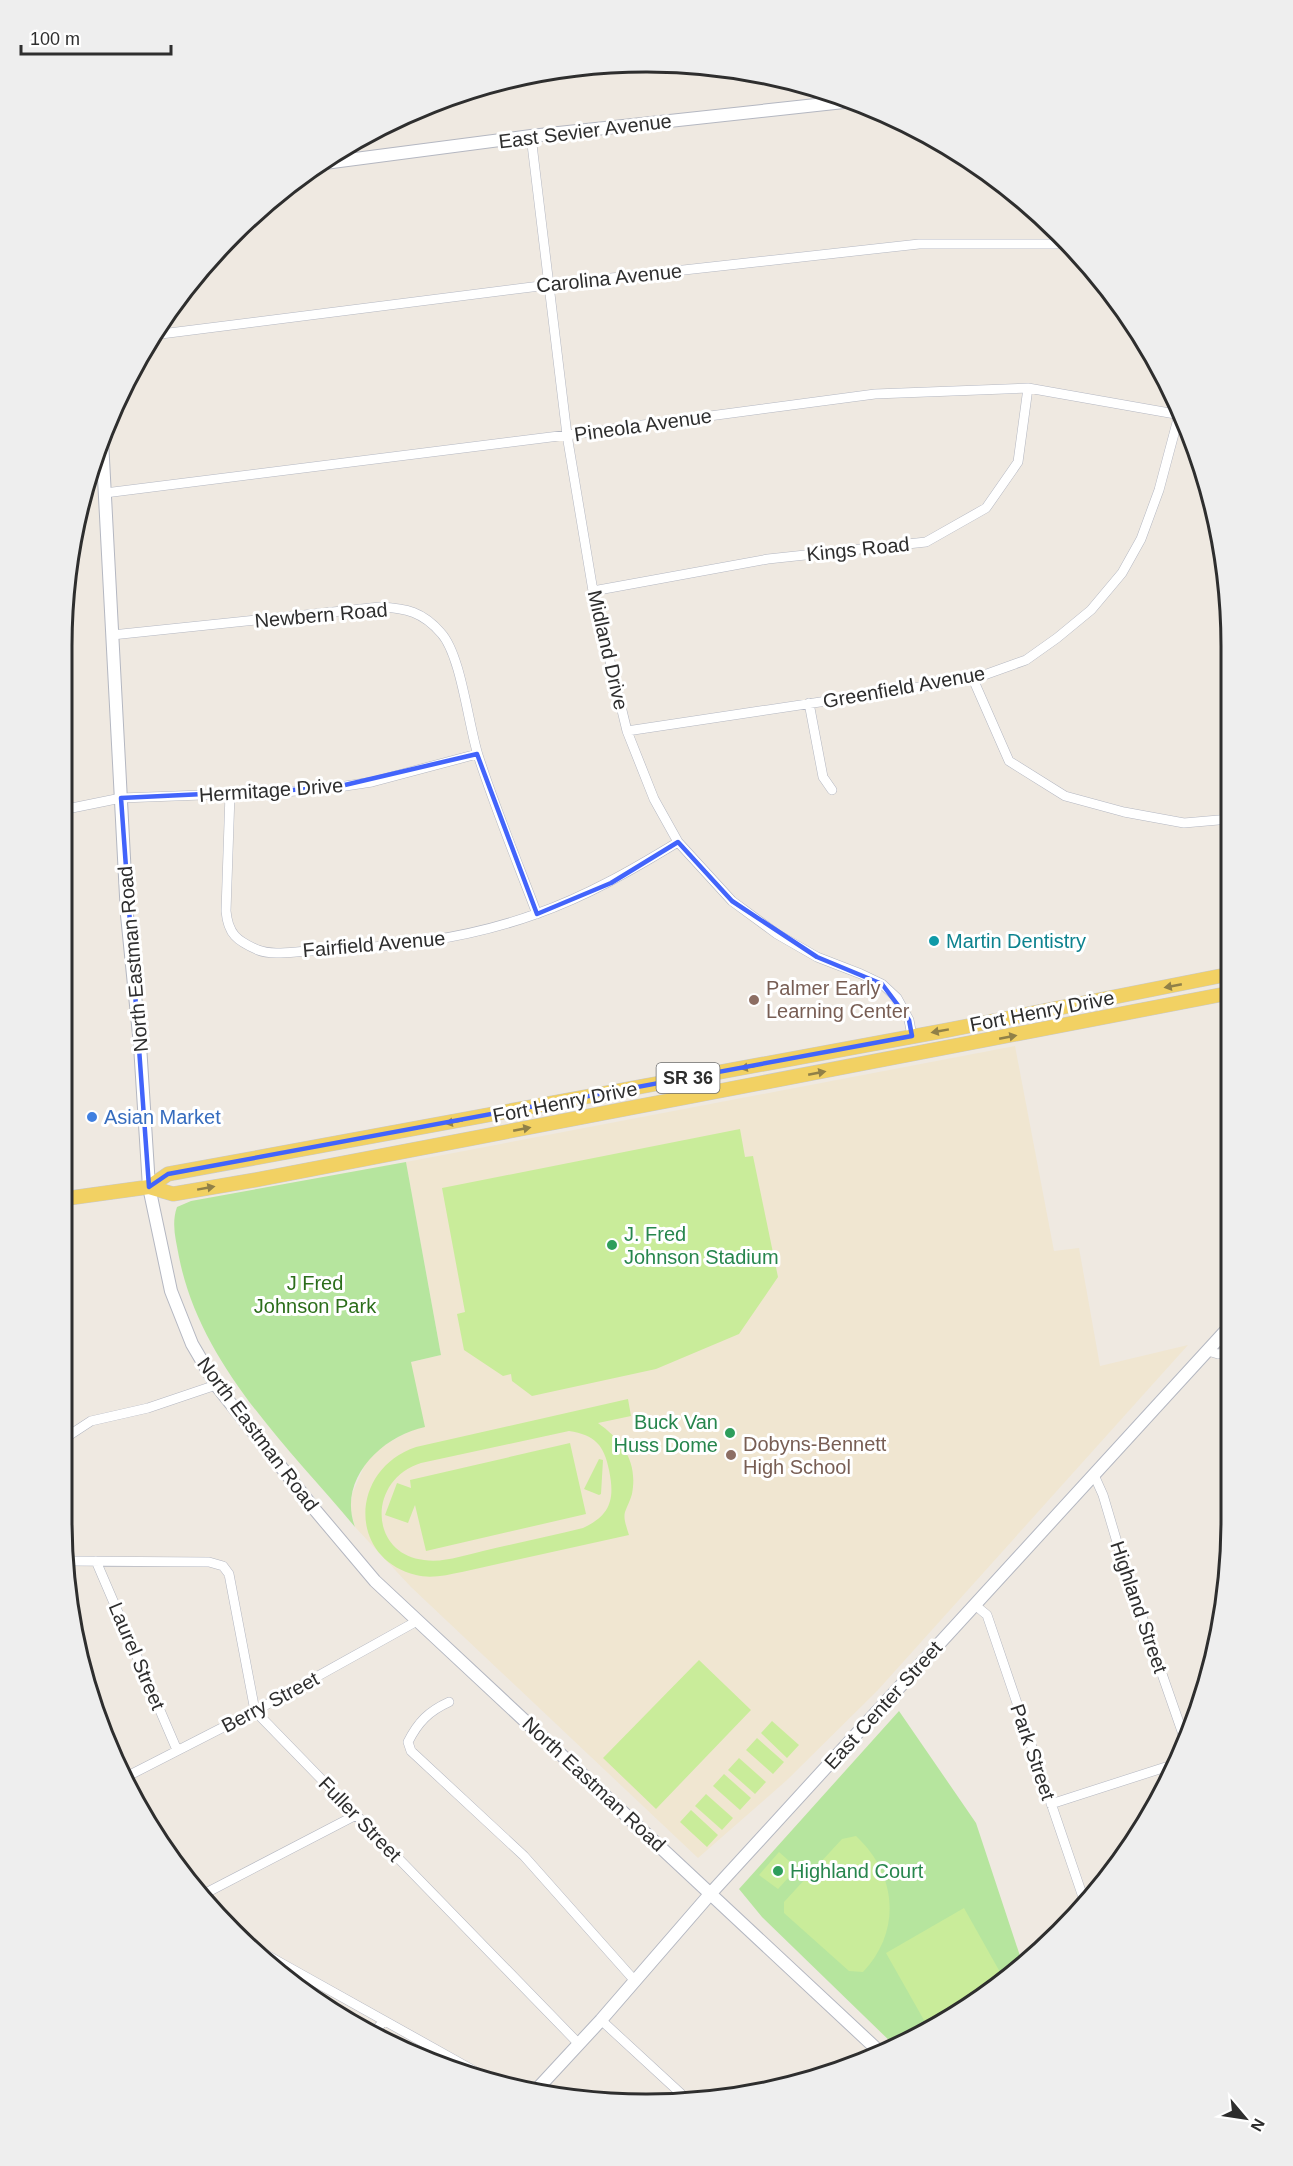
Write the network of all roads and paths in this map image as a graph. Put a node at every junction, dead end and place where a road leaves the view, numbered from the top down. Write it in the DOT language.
graph roads {
  1 [pos="834,103"];
  2 [pos="531,136"];
  3 [pos="340,161"];
  4 [pos="1057,244"];
  5 [pos="548,285"];
  6 [pos="165,333"];
  7 [pos="1028,388"];
  8 [pos="1171,413"];
  9 [pos="1177,426"];
  10 [pos="567,435"];
  11 [pos="103,459"];
  12 [pos="105,493"];
  13 [pos="593,591"];
  14 [pos="112,635"];
  15 [pos="974,679"];
  16 [pos="809,703"];
  17 [pos="627,731"];
  18 [pos="477,754"];
  19 [pos="832,790"];
  20 [pos="230,794"];
  21 [pos="121,798"];
  22 [pos="72,808"];
  23 [pos="1221,820"];
  24 [pos="678,842"];
  25 [pos="537,914"];
  26 [pos="1221,976"];
  27 [pos="1221,995"];
  28 [pos="912,1036"];
  29 [pos="149,1187"];
  30 [pos="72,1198"];
  31 [pos="1221,1336"];
  32 [pos="1208,1351"];
  33 [pos="1221,1353"];
  34 [pos="216,1385"];
  35 [pos="72,1433"];
  36 [pos="1094,1474"];
  37 [pos="73,1561"];
  38 [pos="96,1561"];
  39 [pos="975,1605"];
  40 [pos="417,1621"];
  41 [pos="449,1702"];
  42 [pos="255,1711"];
  43 [pos="1181,1729"];
  44 [pos="177,1750"];
  45 [pos="1165,1767"];
  46 [pos="131,1774"];
  47 [pos="1051,1804"];
  48 [pos="356,1815"];
  49 [pos="209,1891"];
  50 [pos="711,1893"];
  51 [pos="1082,1894"];
  52 [pos="286,1966"];
  53 [pos="635,1981"];
  54 [pos="601,2020"];
  55 [pos="384,2021"];
  56 [pos="378,2027"];
  57 [pos="579,2044"];
  58 [pos="874,2047"];
  59 [pos="461,2064"];
  60 [pos="542,2084"];
  61 [pos="680,2093"];
  1 -- 2 [label="main road, East Sevier Avenue"];
  2 -- 3 [label="main road, East Sevier Avenue"];
  2 -- 5 [label="street, Midland Drive"];
  4 -- 5 [label="street, Carolina Avenue"];
  5 -- 6 [label="street, Carolina Avenue"];
  5 -- 10 [label="street, Midland Drive"];
  7 -- 8 [label="street, Pineola Avenue"];
  7 -- 10 [label="street, Pineola Avenue"];
  7 -- 13 [label="street, Kings Road"];
  9 -- 15 [label="street, Greenfield Avenue"];
  10 -- 12 [label="street, Pineola Avenue"];
  10 -- 13 [label="street, Midland Drive"];
  11 -- 12 [label="main road, North Eastman Road"];
  12 -- 14 [label="main road, North Eastman Road"];
  13 -- 17 [label="street, Midland Drive"];
  14 -- 18 [label="street, Newbern Road"];
  14 -- 21 [label="main road, North Eastman Road"];
  15 -- 16 [label="street, Greenfield Avenue"];
  15 -- 23 [label="street"];
  16 -- 17 [label="street, Greenfield Avenue"];
  16 -- 19 [label="street"];
  17 -- 24 [label="street, Midland Drive"];
  18 -- 20 [label="street, Hermitage Drive"];
  18 -- 25 [label="street, Newbern Road"];
  20 -- 21 [label="street, Hermitage Drive"];
  20 -- 25 [label="street, Fairfield Avenue"];
  21 -- 22 [label="street, Hermitage Drive"];
  21 -- 29 [label="main road, North Eastman Road"];
  24 -- 25 [label="street, Fairfield Avenue"];
  24 -- 28 [label="street, Midland Drive"];
  26 -- 28 [label="main road, Fort Henry Drive / SR 36, one-way"];
  29 -- 27 [label="main road, Fort Henry Drive / SR 36, one-way"];
  28 -- 29 [label="main road, Fort Henry Drive / SR 36, one-way"];
  29 -- 30 [label="main road, Fort Henry Drive / SR 36"];
  29 -- 34 [label="main road, North Eastman Road"];
  31 -- 32 [label="main road, East Center Street"];
  32 -- 33 [label="street"];
  32 -- 36 [label="main road, East Center Street"];
  34 -- 35 [label="street"];
  34 -- 40 [label="main road, North Eastman Road"];
  36 -- 39 [label="main road, East Center Street"];
  36 -- 43 [label="street, Highland Street"];
  37 -- 38 [label="street"];
  38 -- 42 [label="street"];
  38 -- 44 [label="street, Laurel Street"];
  39 -- 47 [label="street, Park Street"];
  39 -- 50 [label="main road, East Center Street"];
  40 -- 42 [label="street, Berry Street"];
  40 -- 50 [label="main road, North Eastman Road"];
  41 -- 53 [label="street"];
  42 -- 44 [label="street, Berry Street"];
  42 -- 48 [label="street, Fuller Street"];
  44 -- 46 [label="street, Berry Street"];
  45 -- 47 [label="street"];
  47 -- 51 [label="street, Park Street"];
  48 -- 49 [label="street"];
  48 -- 57 [label="street, Fuller Street"];
  50 -- 53 [label="main road, East Center Street"];
  50 -- 58 [label="main road, North Eastman Road"];
  52 -- 55 [label="street"];
  53 -- 54 [label="main road, East Center Street"];
  54 -- 57 [label="main road, East Center Street"];
  54 -- 61 [label="street"];
  55 -- 56 [label="street"];
  55 -- 59 [label="street"];
  57 -- 60 [label="main road, East Center Street"];
}
